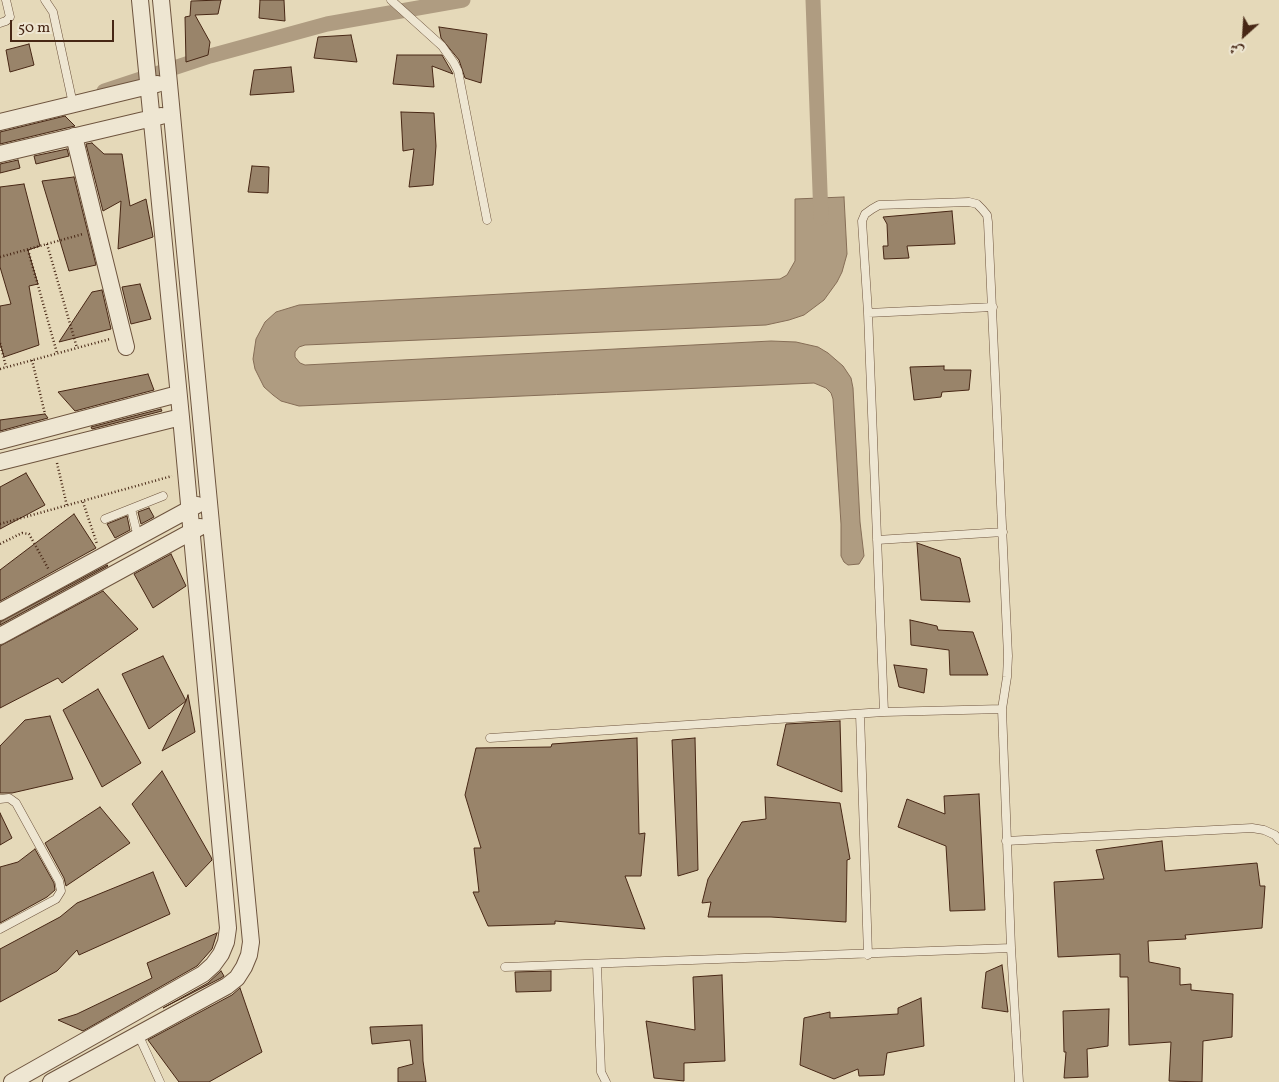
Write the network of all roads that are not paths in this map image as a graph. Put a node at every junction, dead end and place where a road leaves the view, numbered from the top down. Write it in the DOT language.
graph roads {
  1 [pos="6,0"];
  2 [pos="45,0"];
  3 [pos="140,0"];
  4 [pos="161,0"];
  5 [pos="391,0"];
  6 [pos="0,23"];
  7 [pos="169,81"];
  8 [pos="149,86"];
  9 [pos="73,104"];
  10 [pos="171,113"];
  11 [pos="152,118"];
  12 [pos="0,122"];
  13 [pos="74,136"];
  14 [pos="0,154"];
  15 [pos="487,220"];
  16 [pos="993,307"];
  17 [pos="868,313"];
  18 [pos="124,342"];
  19 [pos="178,394"];
  20 [pos="181,417"];
  21 [pos="0,440"];
  22 [pos="0,462"];
  23 [pos="163,496"];
  24 [pos="210,498"];
  25 [pos="131,509"];
  26 [pos="189,509"];
  27 [pos="105,519"];
  28 [pos="212,520"];
  29 [pos="192,531"];
  30 [pos="1003,532"];
  31 [pos="138,537"];
  32 [pos="877,540"];
  33 [pos="0,612"];
  34 [pos="0,636"];
  35 [pos="1002,709"];
  36 [pos="884,712"];
  37 [pos="860,714"];
  38 [pos="490,738"];
  39 [pos="0,799"];
  40 [pos="1279,840"];
  41 [pos="1006,841"];
  42 [pos="0,929"];
  43 [pos="1011,948"];
  44 [pos="868,955"];
  45 [pos="596,964"];
  46 [pos="505,967"];
  47 [pos="138,1034"];
  48 [pos="12,1082"];
  49 [pos="51,1082"];
  50 [pos="160,1082"];
  51 [pos="606,1082"];
  52 [pos="1019,1082"];
  1 -- 6 [label="lane"];
  2 -- 9 [label="lane"];
  3 -- 8 [label="street"];
  4 -- 7 [label="street"];
  5 -- 15 [label="lane"];
  7 -- 8 [label="street"];
  7 -- 10 [label="street"];
  8 -- 9 [label="street"];
  8 -- 11 [label="street"];
  9 -- 12 [label="street"];
  10 -- 11 [label="street"];
  10 -- 24 [label="street"];
  11 -- 13 [label="street"];
  11 -- 19 [label="street"];
  13 -- 14 [label="street"];
  13 -- 18 [label="street"];
  16 -- 17 [label="lane"];
  16 -- 17 [label="lane"];
  16 -- 30 [label="lane"];
  17 -- 32 [label="lane"];
  19 -- 20 [label="street"];
  19 -- 21 [label="street"];
  20 -- 22 [label="street"];
  20 -- 26 [label="street"];
  23 -- 25 [label="lane"];
  24 -- 26 [label="street"];
  24 -- 28 [label="street"];
  25 -- 27 [label="lane"];
  25 -- 31 [label="lane"];
  26 -- 29 [label="street"];
  26 -- 31 [label="street"];
  28 -- 29 [label="street"];
  28 -- 47 [label="street"];
  29 -- 34 [label="street"];
  29 -- 48 [label="street"];
  30 -- 32 [label="lane"];
  30 -- 35 [label="lane"];
  31 -- 33 [label="street"];
  32 -- 36 [label="lane"];
  35 -- 36 [label="lane"];
  35 -- 41 [label="lane"];
  36 -- 37 [label="lane"];
  37 -- 38 [label="lane"];
  37 -- 44 [label="lane"];
  39 -- 42 [label="lane"];
  40 -- 41 [label="lane"];
  41 -- 43 [label="lane"];
  43 -- 44 [label="lane"];
  43 -- 52 [label="lane"];
  44 -- 45 [label="lane"];
  45 -- 46 [label="lane"];
  45 -- 51 [label="lane"];
  47 -- 49 [label="street"];
  47 -- 50 [label="lane"];
}
